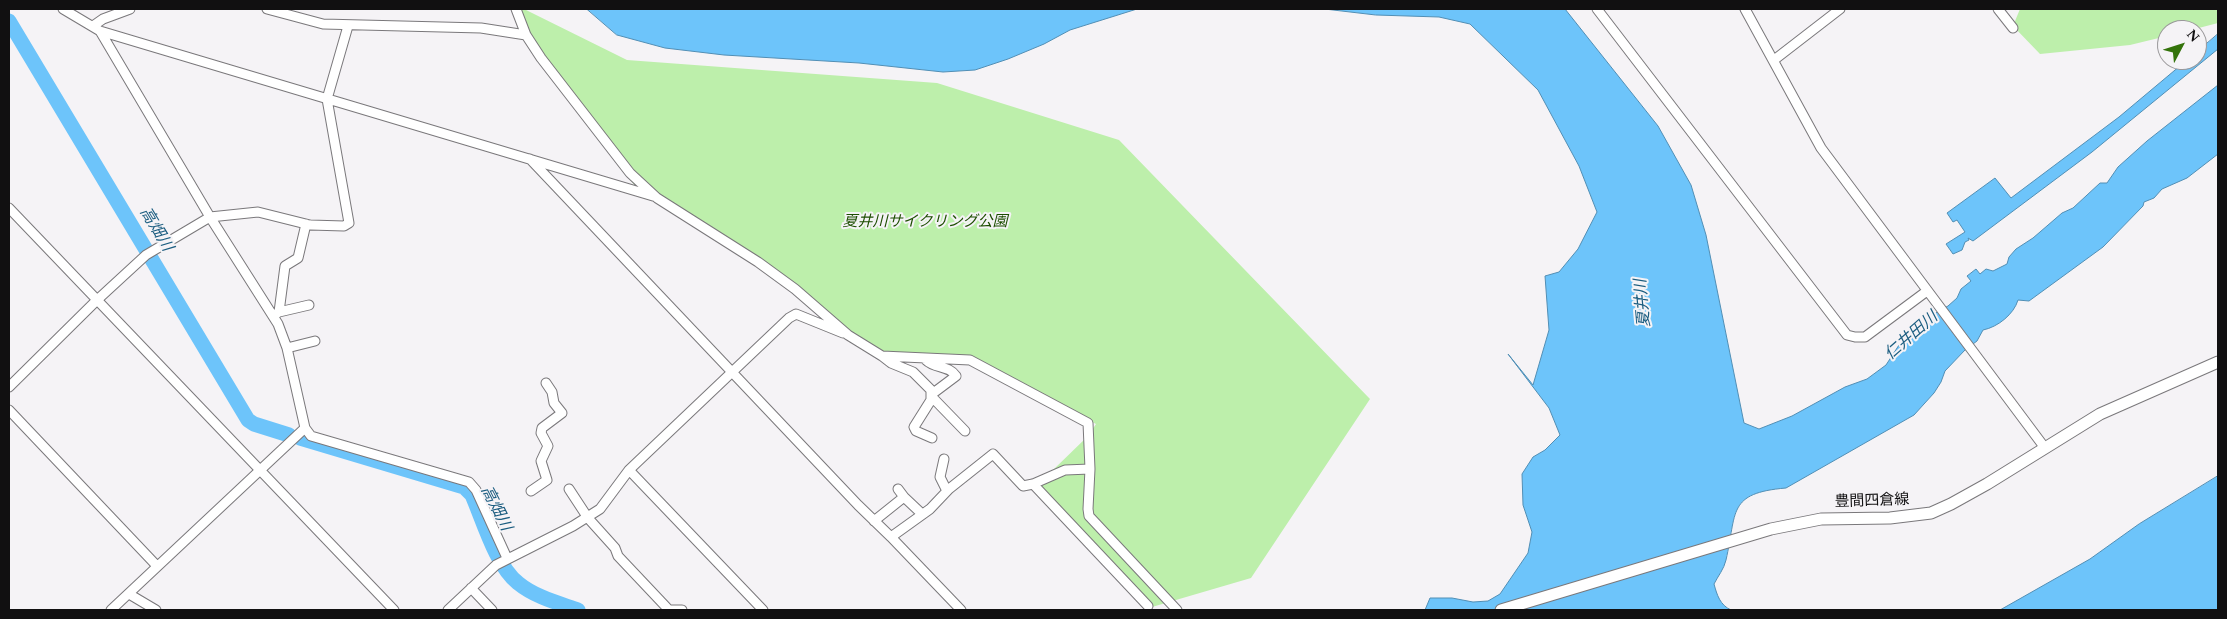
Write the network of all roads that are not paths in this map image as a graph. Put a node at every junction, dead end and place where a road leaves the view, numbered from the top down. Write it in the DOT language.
graph roads {
  1 [pos="63,9"];
  2 [pos="130,9"];
  3 [pos="267,9"];
  4 [pos="516,9"];
  5 [pos="1597,9"];
  6 [pos="1746,9"];
  7 [pos="1840,9"];
  8 [pos="1998,9"];
  9 [pos="348,26"];
  10 [pos="2013,28"];
  11 [pos="96,29"];
  12 [pos="526,35"];
  13 [pos="1774,60"];
  14 [pos="327,99"];
  15 [pos="530,159"];
  16 [pos="657,198"];
  17 [pos="9,208"];
  18 [pos="210,217"];
  19 [pos="306,224"];
  20 [pos="1926,291"];
  21 [pos="96,301"];
  22 [pos="309,304"];
  23 [pos="276,314"];
  24 [pos="848,335"];
  25 [pos="315,341"];
  26 [pos="287,348"];
  27 [pos="882,356"];
  28 [pos="926,360"];
  29 [pos="2218,362"];
  30 [pos="732,371"];
  31 [pos="546,383"];
  32 [pos="9,387"];
  33 [pos="932,395"];
  34 [pos="9,410"];
  35 [pos="305,428"];
  36 [pos="965,431"];
  37 [pos="932,438"];
  38 [pos="2045,448"];
  39 [pos="944,459"];
  40 [pos="1090,469"];
  41 [pos="629,470"];
  42 [pos="259,471"];
  43 [pos="555,475"];
  44 [pos="546,480"];
  45 [pos="1033,484"];
  46 [pos="569,489"];
  47 [pos="531,491"];
  48 [pos="947,491"];
  49 [pos="922,514"];
  50 [pos="588,518"];
  51 [pos="874,521"];
  52 [pos="891,537"];
  53 [pos="502,561"];
  54 [pos="157,566"];
  55 [pos="471,588"];
  56 [pos="129,594"];
  57 [pos="1148,606"];
  58 [pos="111,610"];
  59 [pos="156,610"];
  60 [pos="394,610"];
  61 [pos="448,610"];
  62 [pos="492,610"];
  63 [pos="682,610"];
  64 [pos="763,610"];
  65 [pos="961,610"];
  66 [pos="1176,610"];
  67 [pos="1501,610"];
  1 -- 11 [label="street"];
  2 -- 11 [label="street"];
  3 -- 9 [label="street"];
  4 -- 12 [label="street"];
  5 -- 20 [label="street"];
  6 -- 13 [label="street"];
  7 -- 13 [label="street"];
  8 -- 10 [label="street"];
  9 -- 12 [label="street"];
  9 -- 14 [label="street"];
  11 -- 14 [label="street"];
  11 -- 18 [label="street"];
  12 -- 16 [label="street"];
  13 -- 20 [label="street"];
  14 -- 15 [label="street"];
  14 -- 19 [label="street"];
  15 -- 16 [label="street"];
  15 -- 30 [label="street"];
  16 -- 24 [label="street"];
  17 -- 21 [label="street"];
  18 -- 19 [label="street"];
  18 -- 21 [label="street"];
  18 -- 23 [label="street"];
  19 -- 23 [label="street"];
  20 -- 38 [label="street"];
  21 -- 32 [label="street"];
  21 -- 42 [label="street"];
  22 -- 23 [label="street"];
  23 -- 26 [label="street"];
  24 -- 27 [label="street"];
  24 -- 30 [label="street"];
  25 -- 26 [label="street"];
  26 -- 35 [label="street"];
  27 -- 28 [label="street"];
  27 -- 33 [label="street"];
  28 -- 33 [label="street"];
  28 -- 40 [label="street"];
  29 -- 38 [label="main road, 豊間四倉線"];
  30 -- 41 [label="street"];
  30 -- 51 [label="street"];
  31 -- 44 [label="street"];
  33 -- 36 [label="street"];
  33 -- 37 [label="street"];
  34 -- 54 [label="street"];
  35 -- 42 [label="street"];
  35 -- 53 [label="street"];
  38 -- 67 [label="main road, 豊間四倉線"];
  39 -- 48 [label="street"];
  40 -- 45 [label="street"];
  40 -- 66 [label="street"];
  41 -- 50 [label="street"];
  41 -- 64 [label="street"];
  42 -- 54 [label="street"];
  42 -- 60 [label="street"];
  43 -- 44 [label="street"];
  44 -- 47 [label="street"];
  45 -- 48 [label="street"];
  45 -- 57 [label="street"];
  46 -- 50 [label="street"];
  48 -- 49 [label="street"];
  49 -- 51 [label="street"];
  49 -- 52 [label="street"];
  50 -- 53 [label="street"];
  50 -- 63 [label="street"];
  51 -- 52 [label="street"];
  52 -- 65 [label="street"];
  53 -- 55 [label="street"];
  54 -- 56 [label="street"];
  55 -- 61 [label="street"];
  55 -- 62 [label="street"];
  56 -- 58 [label="street"];
  56 -- 59 [label="street"];
}
